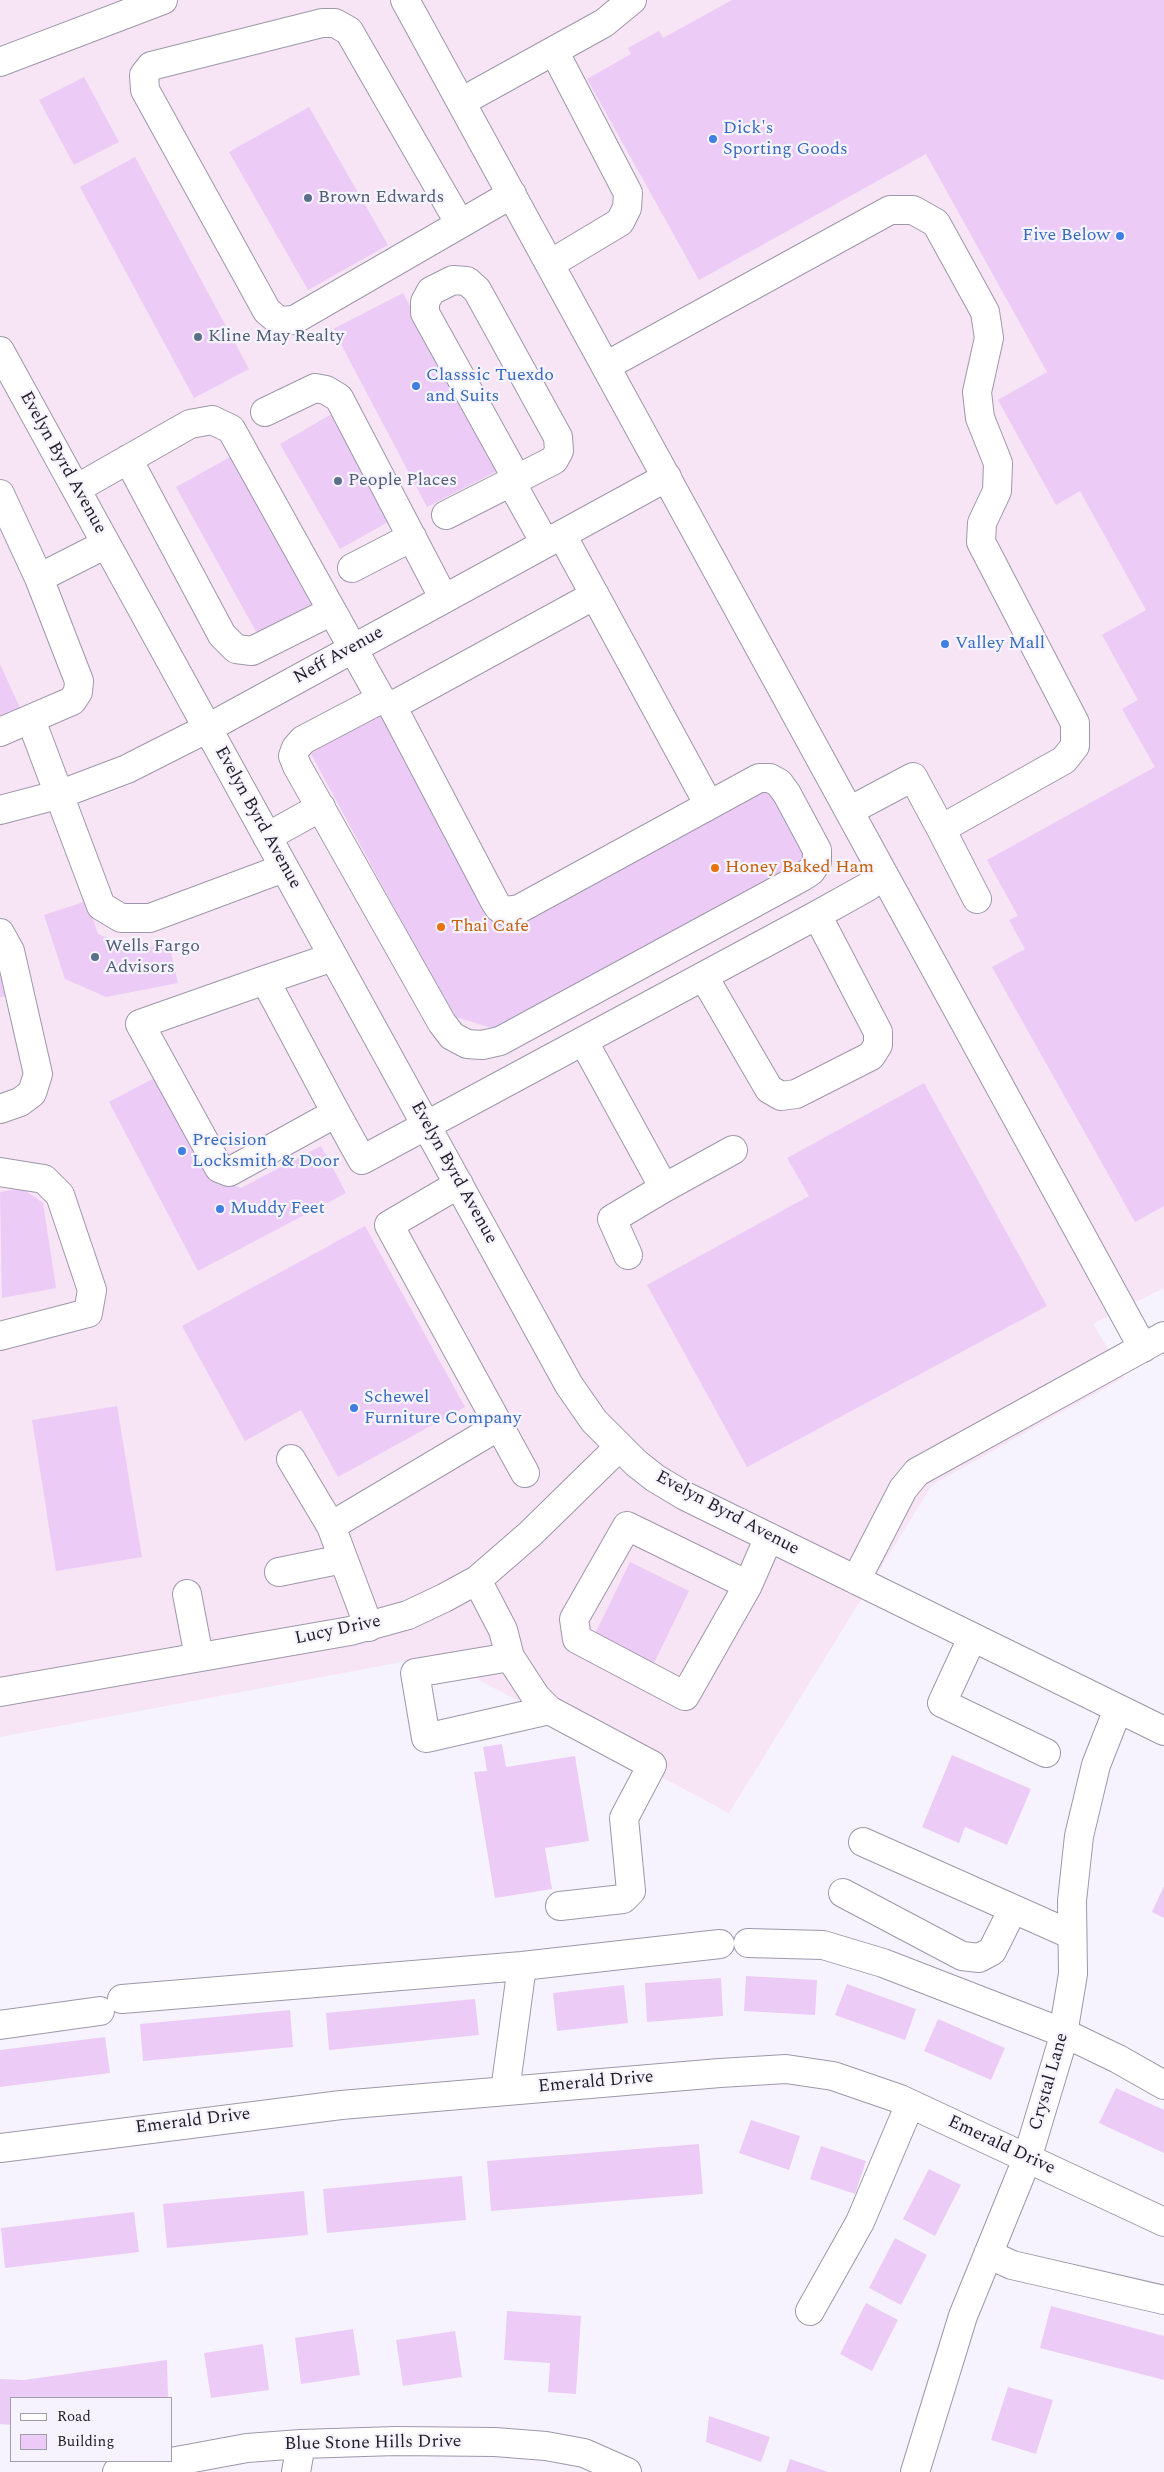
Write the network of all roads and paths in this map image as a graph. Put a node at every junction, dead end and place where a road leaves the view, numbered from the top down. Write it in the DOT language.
graph roads {
  1 [pos="163,0"];
  2 [pos="406,0"];
  3 [pos="632,0"];
  4 [pos="554,51"];
  5 [pos="0,62"];
  6 [pos="461,102"];
  7 [pos="512,194"];
  8 [pos="460,224"];
  9 [pos="550,264"];
  10 [pos="0,351"];
  11 [pos="606,366"];
  12 [pos="265,412"];
  13 [pos="128,459"];
  14 [pos="667,477"];
  15 [pos="514,480"];
  16 [pos="76,489"];
  17 [pos="0,494"];
  18 [pos="446,515"];
  19 [pos="412,537"];
  20 [pos="554,539"];
  21 [pos="106,544"];
  22 [pos="352,568"];
  23 [pos="39,578"];
  24 [pos="595,595"];
  25 [pos="444,599"];
  26 [pos="332,611"];
  27 [pos="353,649"];
  28 [pos="386,703"];
  29 [pos="31,720"];
  30 [pos="208,728"];
  31 [pos="0,732"];
  32 [pos="61,794"];
  33 [pos="709,805"];
  34 [pos="321,808"];
  35 [pos="0,810"];
  36 [pos="849,811"];
  37 [pos="941,829"];
  38 [pos="267,837"];
  39 [pos="284,868"];
  40 [pos="882,872"];
  41 [pos="977,899"];
  42 [pos="744,908"];
  43 [pos="817,915"];
  44 [pos="0,933"];
  45 [pos="764,944"];
  46 [pos="333,957"];
  47 [pos="704,977"];
  48 [pos="265,980"];
  49 [pos="584,1042"];
  50 [pos="0,1109"];
  51 [pos="336,1113"];
  52 [pos="427,1125"];
  53 [pos="733,1150"];
  54 [pos="0,1172"];
  55 [pos="459,1184"];
  56 [pos="664,1188"];
  57 [pos="628,1255"];
  58 [pos="0,1336"];
  59 [pos="1154,1342"];
  60 [pos="499,1426"];
  61 [pos="618,1447"];
  62 [pos="292,1459"];
  63 [pos="525,1473"];
  64 [pos="331,1526"];
  65 [pos="769,1537"];
  66 [pos="344,1559"];
  67 [pos="279,1572"];
  68 [pos="477,1580"];
  69 [pos="856,1580"];
  70 [pos="748,1585"];
  71 [pos="187,1594"];
  72 [pos="369,1627"];
  73 [pos="972,1638"];
  74 [pos="199,1657"];
  75 [pos="510,1657"];
  76 [pos="0,1692"];
  77 [pos="1118,1709"];
  78 [pos="549,1710"];
  79 [pos="1164,1731"];
  80 [pos="1046,1753"];
  81 [pos="863,1842"];
  82 [pos="843,1893"];
  83 [pos="560,1906"];
  84 [pos="1013,1909"];
  85 [pos="1072,1935"];
  86 [pos="748,1943"];
  87 [pos="720,1944"];
  88 [pos="522,1966"];
  89 [pos="0,2025"];
  90 [pos="1064,2033"];
  91 [pos="1164,2085"];
  92 [pos="505,2091"];
  93 [pos="910,2104"];
  94 [pos="0,2148"];
  95 [pos="1028,2159"];
  96 [pos="1164,2222"];
  97 [pos="988,2254"];
  98 [pos="1164,2300"];
  99 [pos="810,2311"];
  100 [pos="301,2444"];
  101 [pos="171,2462"];
  102 [pos="172,2462"];
  103 [pos="117,2472"];
  104 [pos="296,2472"];
  105 [pos="627,2472"];
  106 [pos="914,2472"];
  1 -- 5 [label="street"];
  2 -- 6 [label="street"];
  3 -- 4 [label="street"];
  4 -- 6 [label="street"];
  4 -- 9 [label="street"];
  6 -- 7 [label="street"];
  7 -- 8 [label="street"];
  7 -- 9 [label="street"];
  8 -- 8 [label="street"];
  9 -- 11 [label="street"];
  10 -- 16 [label="street, Evelyn Byrd Avenue"];
  11 -- 14 [label="street"];
  11 -- 37 [label="street"];
  12 -- 19 [label="street"];
  13 -- 16 [label="street"];
  13 -- 26 [label="street"];
  13 -- 26 [label="street"];
  14 -- 20 [label="street, Neff Avenue"];
  14 -- 36 [label="street"];
  15 -- 15 [label="street"];
  15 -- 18 [label="street"];
  15 -- 20 [label="street"];
  16 -- 21 [label="street, Evelyn Byrd Avenue"];
  17 -- 23 [label="street"];
  19 -- 22 [label="street"];
  19 -- 25 [label="street"];
  20 -- 24 [label="street"];
  20 -- 25 [label="street, Neff Avenue"];
  21 -- 23 [label="street"];
  21 -- 30 [label="street, Evelyn Byrd Avenue"];
  23 -- 29 [label="street"];
  24 -- 28 [label="street"];
  24 -- 33 [label="street"];
  25 -- 27 [label="street, Neff Avenue"];
  26 -- 27 [label="street"];
  27 -- 28 [label="street"];
  27 -- 30 [label="street, Neff Avenue"];
  28 -- 33 [label="street"];
  28 -- 34 [label="street"];
  29 -- 31 [label="street"];
  29 -- 32 [label="street"];
  30 -- 32 [label="street, Neff Avenue"];
  30 -- 38 [label="street, Evelyn Byrd Avenue"];
  32 -- 35 [label="street, Neff Avenue"];
  32 -- 39 [label="street"];
  33 -- 42 [label="street"];
  34 -- 38 [label="street"];
  34 -- 42 [label="street"];
  36 -- 37 [label="street"];
  36 -- 40 [label="street"];
  37 -- 41 [label="street"];
  38 -- 39 [label="street, Evelyn Byrd Avenue"];
  39 -- 46 [label="street, Evelyn Byrd Avenue"];
  40 -- 43 [label="street"];
  40 -- 59 [label="street"];
  42 -- 45 [label="street"];
  43 -- 45 [label="street"];
  43 -- 47 [label="street"];
  44 -- 50 [label="street"];
  45 -- 47 [label="street"];
  46 -- 48 [label="street"];
  46 -- 52 [label="street, Evelyn Byrd Avenue"];
  47 -- 49 [label="street"];
  48 -- 51 [label="street"];
  48 -- 51 [label="street"];
  49 -- 52 [label="street"];
  49 -- 56 [label="street"];
  51 -- 52 [label="street"];
  52 -- 55 [label="street, Evelyn Byrd Avenue"];
  53 -- 56 [label="street"];
  54 -- 58 [label="street"];
  55 -- 60 [label="street"];
  55 -- 61 [label="street, Evelyn Byrd Avenue"];
  56 -- 57 [label="street"];
  59 -- 69 [label="street"];
  60 -- 63 [label="street"];
  60 -- 64 [label="street"];
  61 -- 65 [label="street, Evelyn Byrd Avenue"];
  61 -- 68 [label="street, Lucy Drive"];
  62 -- 64 [label="street"];
  64 -- 66 [label="street"];
  65 -- 69 [label="street, Evelyn Byrd Avenue"];
  65 -- 70 [label="street"];
  66 -- 67 [label="street"];
  66 -- 72 [label="street"];
  68 -- 72 [label="street, Lucy Drive"];
  68 -- 75 [label="street"];
  69 -- 73 [label="street, Evelyn Byrd Avenue"];
  70 -- 70 [label="street"];
  71 -- 74 [label="street"];
  72 -- 74 [label="street, Lucy Drive"];
  73 -- 77 [label="street, Evelyn Byrd Avenue"];
  73 -- 80 [label="street"];
  74 -- 76 [label="street, Lucy Drive"];
  75 -- 78 [label="street"];
  75 -- 78 [label="street"];
  77 -- 79 [label="street, Evelyn Byrd Avenue"];
  77 -- 85 [label="street, Crystal Lane"];
  78 -- 83 [label="street"];
  81 -- 84 [label="street"];
  82 -- 84 [label="street"];
  84 -- 85 [label="street"];
  85 -- 90 [label="street, Crystal Lane"];
  86 -- 90 [label="street"];
  87 -- 88 [label="street"];
  88 -- 89 [label="street"];
  88 -- 92 [label="street"];
  90 -- 91 [label="street"];
  90 -- 95 [label="street, Crystal Lane"];
  92 -- 93 [label="street, Emerald Drive"];
  92 -- 94 [label="street, Emerald Drive"];
  93 -- 95 [label="street, Emerald Drive"];
  93 -- 99 [label="street"];
  95 -- 96 [label="street, Emerald Drive"];
  95 -- 97 [label="street, Crystal Lane"];
  97 -- 98 [label="street"];
  97 -- 106 [label="street, Crystal Lane"];
  100 -- 102 [label="street, Blue Stone Hills Drive"];
  100 -- 104 [label="street"];
  100 -- 105 [label="street, Blue Stone Hills Drive"];
  101 -- 103 [label="street, Blue Stone Hills Drive"];
}
